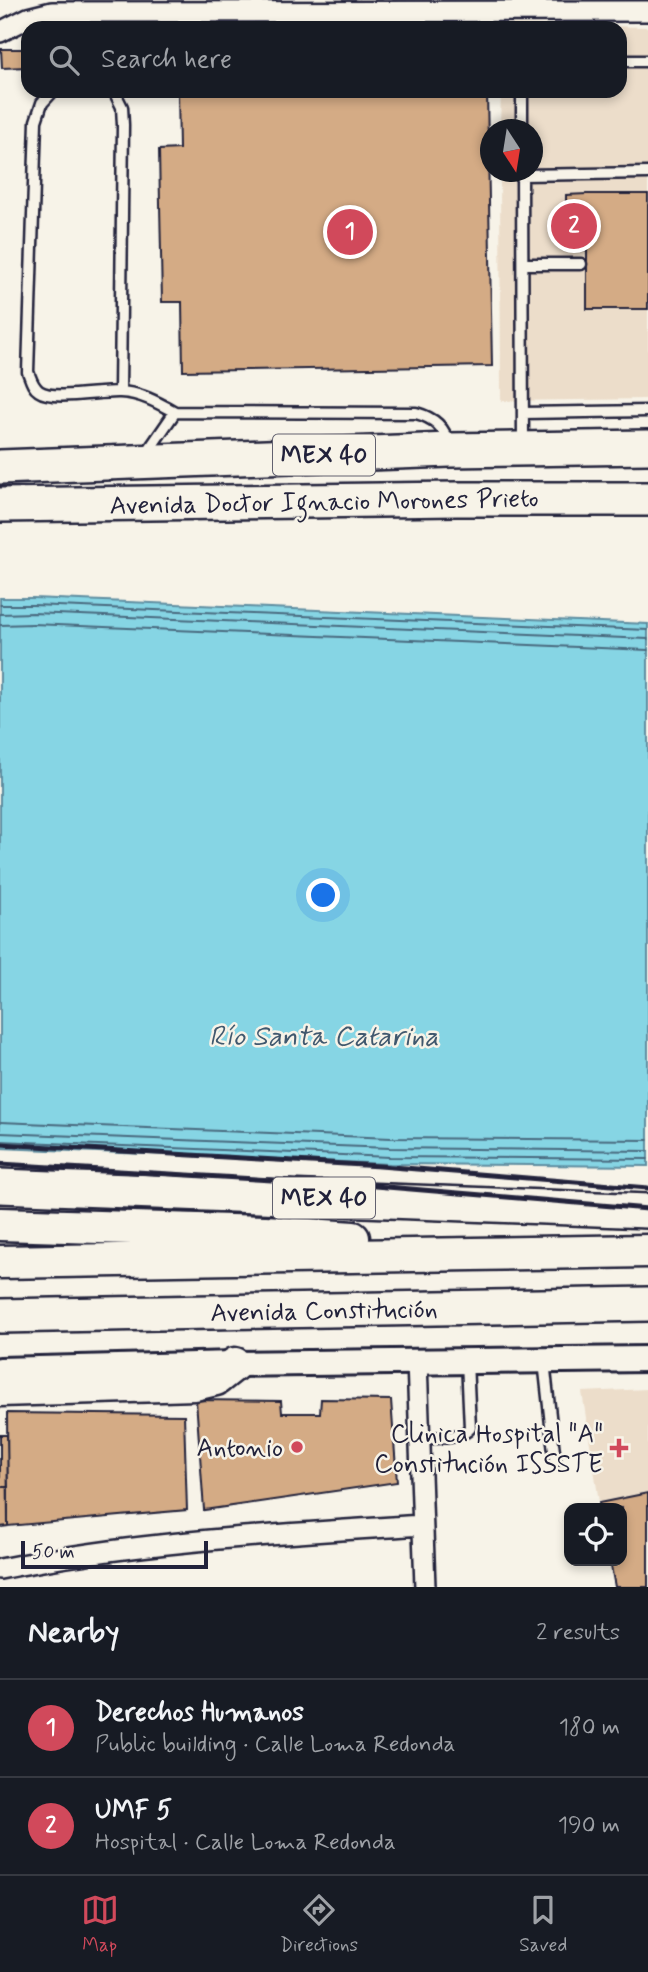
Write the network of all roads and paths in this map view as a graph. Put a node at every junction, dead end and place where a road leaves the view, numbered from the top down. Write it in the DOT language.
graph roads {
  1 [pos="177,6"];
  2 [pos="381,6"];
  3 [pos="648,11"];
  4 [pos="23,21"];
  5 [pos="21,22"];
  6 [pos="0,32"];
  7 [pos="627,61"];
  8 [pos="648,61"];
  9 [pos="47,98"];
  10 [pos="117,98"];
  11 [pos="522,98"];
  12 [pos="522,119"];
  13 [pos="543,173"];
  14 [pos="648,173"];
  15 [pos="522,182"];
  16 [pos="523,264"];
  17 [pos="581,264"];
  18 [pos="120,392"];
  19 [pos="648,411"];
  20 [pos="175,412"];
  21 [pos="523,413"];
  22 [pos="648,447"];
  23 [pos="524,449"];
  24 [pos="450,450"];
  25 [pos="140,462"];
  26 [pos="0,467"];
  27 [pos="648,499"];
  28 [pos="0,505"];
  29 [pos="0,1186"];
  30 [pos="648,1211"];
  31 [pos="0,1224"];
  32 [pos="648,1251"];
  33 [pos="550,1252"];
  34 [pos="0,1262"];
  35 [pos="648,1304"];
  36 [pos="0,1316"];
  37 [pos="648,1359"];
  38 [pos="544,1360"];
  39 [pos="417,1361"];
  40 [pos="467,1361"];
  41 [pos="235,1364"];
  42 [pos="0,1370"];
  43 [pos="0,1390"];
  44 [pos="420,1439"];
  45 [pos="555,1461"];
  46 [pos="422,1525"];
  47 [pos="0,1569"];
  48 [pos="425,1587"];
  1 -- 2 [label="street"];
  1 -- 4 [label="street"];
  2 -- 3 [label="street"];
  5 -- 6 [label="street"];
  7 -- 8 [label="lane"];
  9 -- 18 [label="lane"];
  10 -- 18 [label="lane"];
  11 -- 12 [label="lane"];
  13 -- 14 [label="lane"];
  15 -- 16 [label="lane"];
  16 -- 17 [label="lane"];
  16 -- 21 [label="lane"];
  18 -- 20 [label="lane"];
  19 -- 21 [label="lane"];
  20 -- 24 [label="lane"];
  20 -- 25 [label="lane"];
  21 -- 23 [label="lane"];
  22 -- 23 [label="highway, Avenida Doctor Ignacio Morones Prieto / MEX 40"];
  23 -- 24 [label="highway, Avenida Doctor Ignacio Morones Prieto / MEX 40"];
  24 -- 25 [label="highway, Avenida Doctor Ignacio Morones Prieto / MEX 40"];
  25 -- 26 [label="highway, Avenida Doctor Ignacio Morones Prieto / MEX 40"];
  27 -- 28 [label="highway, Avenida Doctor Ignacio Morones Prieto / MEX 40"];
  29 -- 30 [label="highway, MEX 40"];
  31 -- 33 [label="main road"];
  32 -- 33 [label="main road, Avenida Constitución"];
  33 -- 34 [label="main road, Avenida Constitución"];
  35 -- 36 [label="highway, Avenida Constitución"];
  37 -- 38 [label="street, Avenida Constitución"];
  38 -- 40 [label="street, Avenida Constitución"];
  38 -- 45 [label="lane"];
  39 -- 40 [label="street, Avenida Constitución"];
  39 -- 41 [label="street, Avenida Constitución"];
  39 -- 44 [label="street"];
  40 -- 44 [label="lane"];
  41 -- 42 [label="street, Avenida Constitución"];
  41 -- 43 [label="main road"];
  44 -- 46 [label="street"];
  46 -- 47 [label="street"];
  46 -- 48 [label="street"];
}
